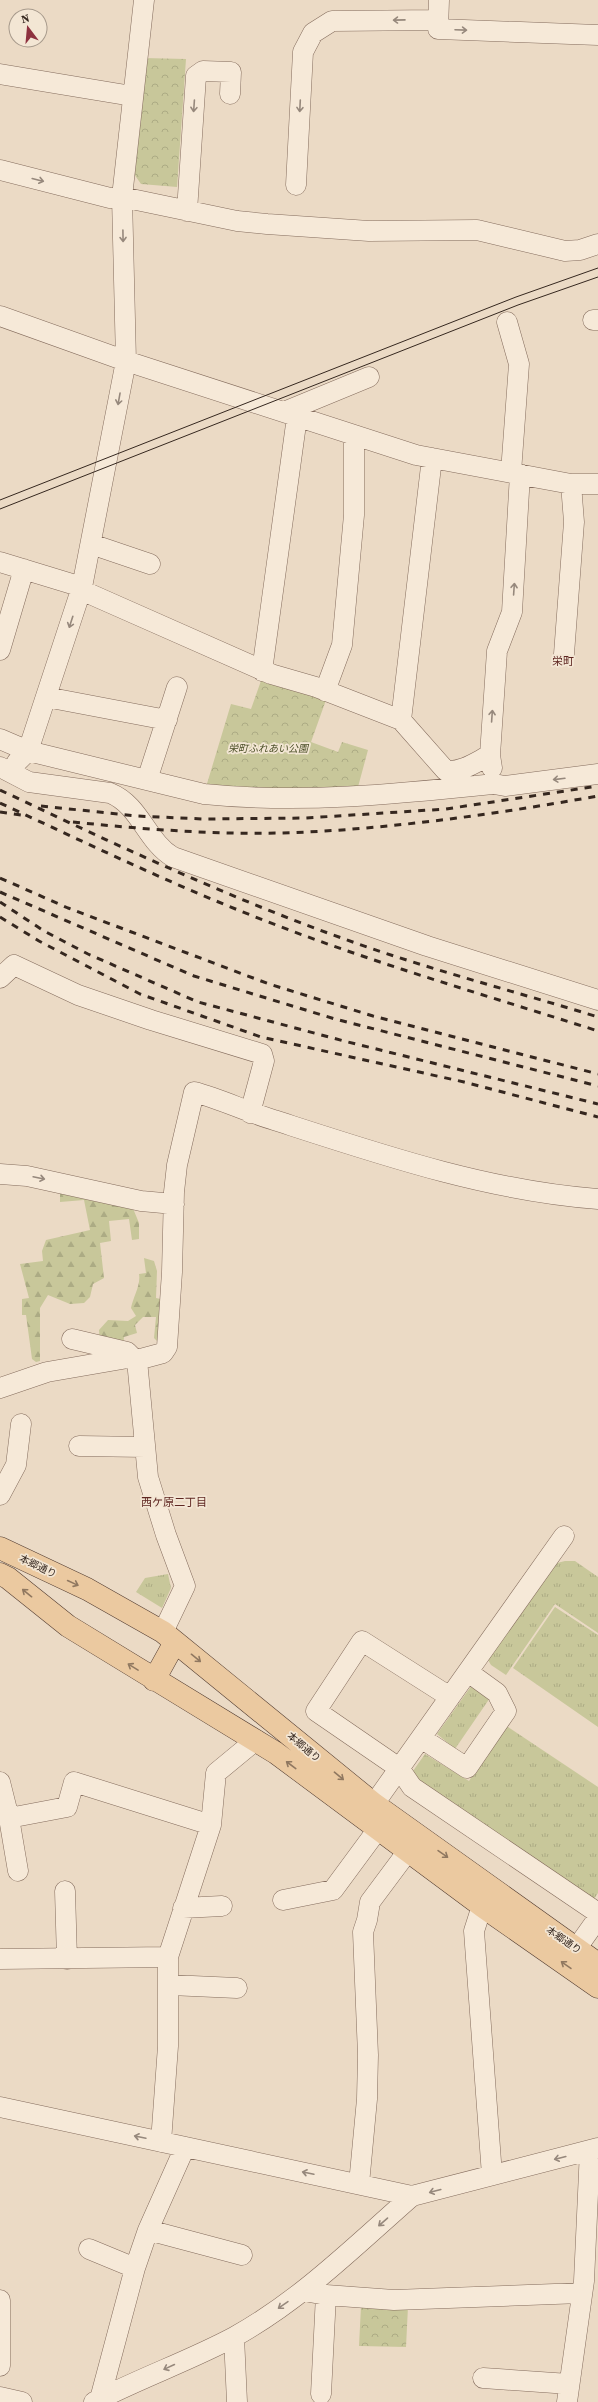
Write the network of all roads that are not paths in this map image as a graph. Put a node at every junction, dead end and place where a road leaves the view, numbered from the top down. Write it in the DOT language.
graph roads {
  1 [pos="144,0"];
  2 [pos="439,0"];
  3 [pos="438,20"];
  4 [pos="598,35"];
  5 [pos="0,74"];
  6 [pos="230,94"];
  7 [pos="132,96"];
  8 [pos="0,170"];
  9 [pos="296,184"];
  10 [pos="122,197"];
  11 [pos="187,211"];
  12 [pos="598,244"];
  13 [pos="0,316"];
  14 [pos="507,322"];
  15 [pos="126,361"];
  16 [pos="369,377"];
  17 [pos="290,414"];
  18 [pos="354,435"];
  19 [pos="432,458"];
  20 [pos="516,473"];
  21 [pos="571,484"];
  22 [pos="598,484"];
  23 [pos="91,544"];
  24 [pos="0,562"];
  25 [pos="150,564"];
  26 [pos="24,569"];
  27 [pos="81,588"];
  28 [pos="0,650"];
  29 [pos="564,654"];
  30 [pos="262,671"];
  31 [pos="177,687"];
  32 [pos="326,691"];
  33 [pos="46,697"];
  34 [pos="167,720"];
  35 [pos="401,720"];
  36 [pos="0,739"];
  37 [pos="28,751"];
  38 [pos="490,755"];
  39 [pos="6,770"];
  40 [pos="598,774"];
  41 [pos="147,780"];
  42 [pos="494,784"];
  43 [pos="0,978"];
  44 [pos="598,1000"];
  45 [pos="250,1112"];
  46 [pos="0,1174"];
  47 [pos="598,1199"];
  48 [pos="174,1204"];
  49 [pos="72,1339"];
  50 [pos="136,1360"];
  51 [pos="0,1388"];
  52 [pos="21,1424"];
  53 [pos="79,1446"];
  54 [pos="145,1447"];
  55 [pos="0,1495"];
  56 [pos="564,1536"];
  57 [pos="0,1548"];
  58 [pos="0,1574"];
  59 [pos="169,1637"];
  60 [pos="468,1672"];
  61 [pos="154,1680"];
  62 [pos="450,1697"];
  63 [pos="256,1707"];
  64 [pos="237,1730"];
  65 [pos="421,1738"];
  66 [pos="256,1740"];
  67 [pos="399,1768"];
  68 [pos="0,1782"];
  69 [pos="374,1804"];
  70 [pos="9,1818"];
  71 [pos="211,1825"];
  72 [pos="378,1830"];
  73 [pos="408,1851"];
  74 [pos="18,1872"];
  75 [pos="65,1891"];
  76 [pos="283,1900"];
  77 [pos="222,1906"];
  78 [pos="482,1906"];
  79 [pos="183,1908"];
  80 [pos="598,1913"];
  81 [pos="598,1918"];
  82 [pos="576,1948"];
  83 [pos="168,1957"];
  84 [pos="0,1959"];
  85 [pos="67,1959"];
  86 [pos="598,1964"];
  87 [pos="170,1986"];
  88 [pos="237,1988"];
  89 [pos="598,1988"];
  90 [pos="0,2107"];
  91 [pos="161,2142"];
  92 [pos="185,2147"];
  93 [pos="594,2149"];
  94 [pos="492,2175"];
  95 [pos="359,2184"];
  96 [pos="412,2196"];
  97 [pos="148,2230"];
  98 [pos="89,2248"];
  99 [pos="242,2255"];
  100 [pos="135,2268"];
  101 [pos="588,2285"];
  102 [pos="304,2291"];
  103 [pos="326,2295"];
  104 [pos="0,2300"];
  105 [pos="234,2337"];
  106 [pos="0,2366"];
  107 [pos="483,2378"];
  108 [pos="568,2393"];
  109 [pos="321,2394"];
  110 [pos="0,2397"];
  111 [pos="97,2400"];
  112 [pos="22,2402"];
  113 [pos="237,2402"];
  1 -- 7 [label="street"];
  2 -- 3 [label="street"];
  3 -- 4 [label="street, one-way"];
  3 -- 9 [label="street, one-way"];
  5 -- 7 [label="street"];
  6 -- 11 [label="street, one-way"];
  7 -- 10 [label="street"];
  8 -- 10 [label="street, one-way"];
  10 -- 11 [label="street"];
  10 -- 15 [label="street, one-way"];
  11 -- 12 [label="street"];
  13 -- 15 [label="street"];
  14 -- 20 [label="street"];
  15 -- 17 [label="street"];
  15 -- 23 [label="street, one-way"];
  16 -- 17 [label="street"];
  17 -- 18 [label="street"];
  17 -- 30 [label="street"];
  18 -- 19 [label="street"];
  18 -- 32 [label="street"];
  19 -- 20 [label="street"];
  19 -- 35 [label="street"];
  20 -- 21 [label="street"];
  38 -- 20 [label="street, one-way"];
  21 -- 22 [label="street"];
  21 -- 29 [label="street"];
  23 -- 25 [label="street"];
  23 -- 27 [label="street"];
  24 -- 26 [label="street"];
  26 -- 27 [label="street"];
  26 -- 28 [label="street"];
  27 -- 30 [label="street"];
  27 -- 33 [label="street, one-way"];
  30 -- 32 [label="street"];
  31 -- 34 [label="street"];
  32 -- 35 [label="street"];
  33 -- 34 [label="street"];
  33 -- 37 [label="street"];
  34 -- 41 [label="street"];
  35 -- 38 [label="street"];
  36 -- 37 [label="street"];
  37 -- 39 [label="street"];
  37 -- 41 [label="street"];
  38 -- 42 [label="street"];
  39 -- 44 [label="street"];
  40 -- 42 [label="street, one-way"];
  41 -- 42 [label="street"];
  43 -- 45 [label="street"];
  45 -- 47 [label="street"];
  45 -- 48 [label="street"];
  46 -- 48 [label="street, one-way"];
  48 -- 50 [label="street"];
  49 -- 50 [label="street"];
  50 -- 51 [label="street"];
  50 -- 54 [label="street"];
  52 -- 55 [label="street"];
  53 -- 54 [label="street"];
  54 -- 59 [label="street"];
  56 -- 60 [label="street"];
  57 -- 59 [label="main road, 本郷通り, one-way"];
  61 -- 58 [label="main road, 本郷通り, one-way"];
  59 -- 61 [label="main road"];
  59 -- 63 [label="main road, 本郷通り, one-way"];
  60 -- 62 [label="street"];
  60 -- 65 [label="street"];
  61 -- 64 [label="main road, 本郷通り"];
  62 -- 65 [label="street"];
  62 -- 67 [label="street"];
  63 -- 64 [label="main road"];
  63 -- 69 [label="main road, 本郷通り, one-way"];
  64 -- 66 [label="main road, 本郷通り"];
  65 -- 67 [label="street"];
  66 -- 71 [label="street"];
  72 -- 66 [label="main road, 本郷通り, one-way"];
  67 -- 69 [label="street"];
  67 -- 80 [label="street"];
  68 -- 70 [label="street"];
  69 -- 82 [label="main road, 本郷通り, one-way"];
  70 -- 71 [label="street"];
  70 -- 74 [label="street"];
  71 -- 79 [label="street"];
  72 -- 73 [label="main road, 本郷通り"];
  72 -- 76 [label="street"];
  73 -- 78 [label="main road, 本郷通り"];
  73 -- 95 [label="street"];
  75 -- 85 [label="street"];
  77 -- 79 [label="street"];
  89 -- 78 [label="main road, 本郷通り, one-way"];
  78 -- 94 [label="street"];
  79 -- 83 [label="street"];
  81 -- 82 [label="street"];
  82 -- 86 [label="main road, 本郷通り"];
  83 -- 85 [label="street"];
  83 -- 87 [label="street"];
  84 -- 85 [label="street"];
  87 -- 88 [label="street"];
  87 -- 91 [label="street"];
  91 -- 90 [label="street, one-way"];
  91 -- 92 [label="street"];
  95 -- 92 [label="street, one-way"];
  92 -- 97 [label="street"];
  93 -- 94 [label="street, one-way"];
  93 -- 101 [label="street"];
  94 -- 96 [label="street, one-way"];
  95 -- 96 [label="street"];
  96 -- 102 [label="street, one-way"];
  97 -- 99 [label="street"];
  97 -- 100 [label="street"];
  98 -- 100 [label="street"];
  100 -- 111 [label="street"];
  101 -- 103 [label="street"];
  101 -- 108 [label="street"];
  102 -- 103 [label="street"];
  102 -- 105 [label="street, one-way"];
  103 -- 109 [label="street"];
  104 -- 106 [label="street"];
  105 -- 111 [label="street, one-way"];
  105 -- 113 [label="street"];
  107 -- 108 [label="street"];
  110 -- 112 [label="street"];
}
